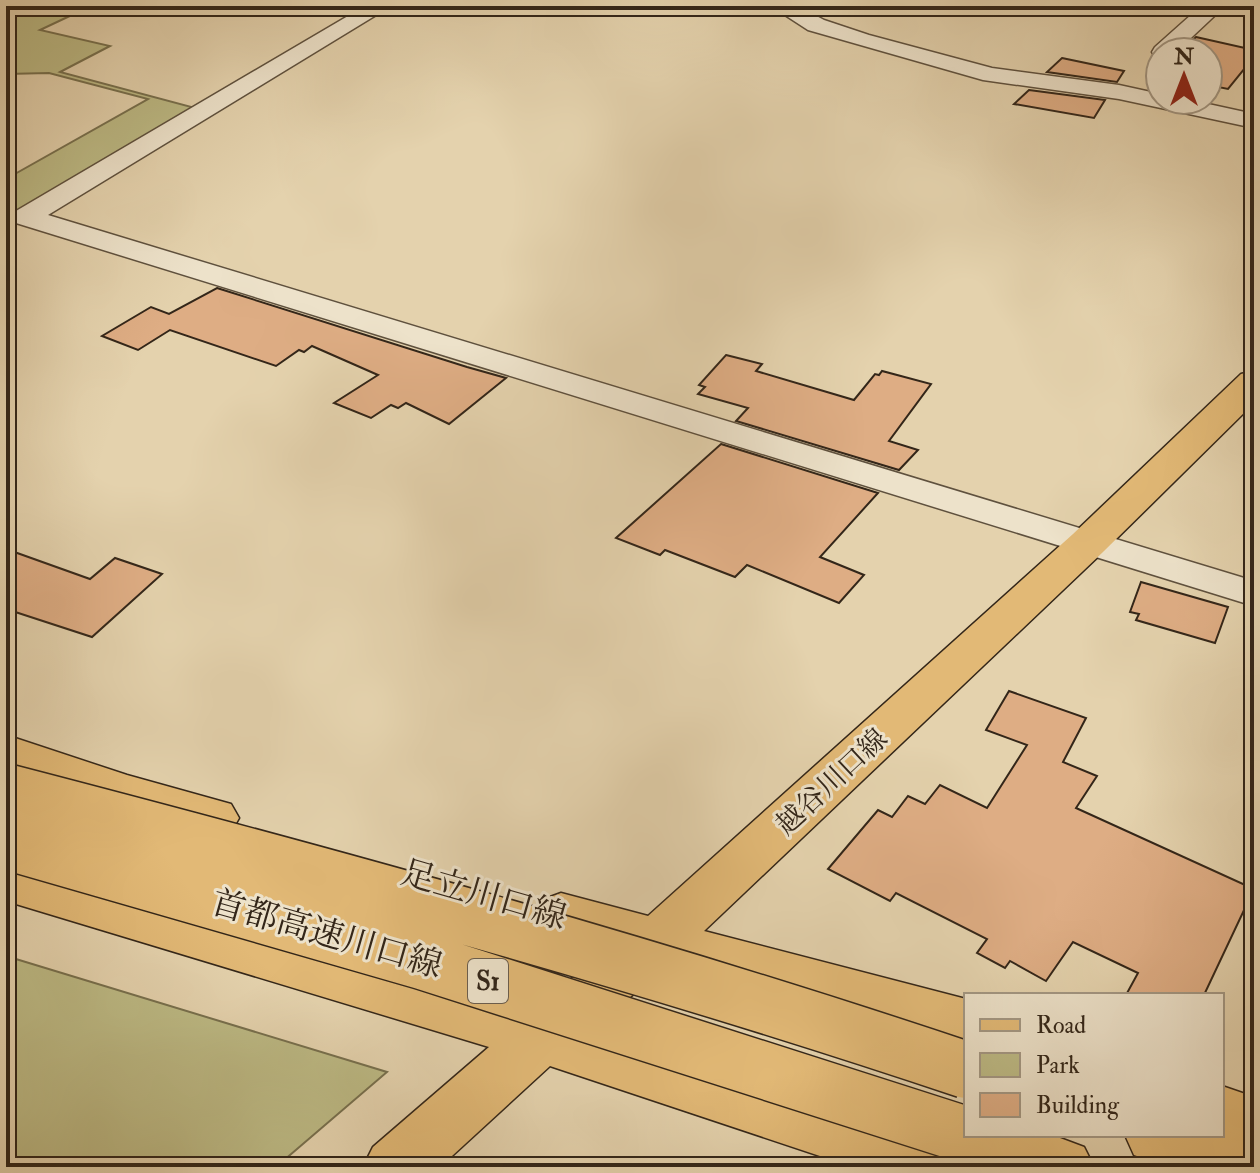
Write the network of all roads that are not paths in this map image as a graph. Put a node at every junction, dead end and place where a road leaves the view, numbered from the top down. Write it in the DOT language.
graph roads {
  1 [pos="380,6"];
  2 [pos="1214,6"];
  3 [pos="1245,6"];
  4 [pos="1254,7"];
  5 [pos="795,8"];
  6 [pos="1181,36"];
  7 [pos="1144,69"];
  8 [pos="1119,92"];
  9 [pos="1254,121"];
  10 [pos="16,221"];
  11 [pos="1254,382"];
  12 [pos="1088,543"];
  13 [pos="1254,594"];
  14 [pos="6,753"];
  15 [pos="6,792"];
  16 [pos="6,841"];
  17 [pos="6,880"];
  18 [pos="656,942"];
  19 [pos="964,1023"];
  20 [pos="540,1039"];
  21 [pos="964,1069"];
  22 [pos="1224,1114"];
  23 [pos="1254,1125"];
  24 [pos="964,1134"];
  25 [pos="972,1137"];
  26 [pos="1162,1137"];
  27 [pos="395,1167"];
  28 [pos="934,1167"];
  29 [pos="1062,1167"];
  30 [pos="1249,1167"];
  1 -- 10 [label="street"];
  2 -- 6 [label="street"];
  3 -- 4 [label="street"];
  5 -- 8 [label="street"];
  7 -- 8 [label="street"];
  8 -- 9 [label="street"];
  10 -- 12 [label="street"];
  11 -- 12 [label="main road, 越谷川口線"];
  12 -- 13 [label="street"];
  12 -- 18 [label="main road, 越谷川口線"];
  14 -- 18 [label="main road, 足立川口線"];
  15 -- 21 [label="main road, 首都高速川口線 / S1, bridge"];
  16 -- 24 [label="main road, 首都高速川口線 / S1, bridge"];
  17 -- 20 [label="main road"];
  18 -- 19 [label="main road, 足立川口線"];
  18 -- 20 [label="main road, 越谷川口線"];
  20 -- 27 [label="main road, 越谷川口線"];
  20 -- 28 [label="main road"];
  22 -- 23 [label="main road"];
  25 -- 29 [label="main road, 首都高速川口線 / S1"];
  26 -- 30 [label="main road"];
}
